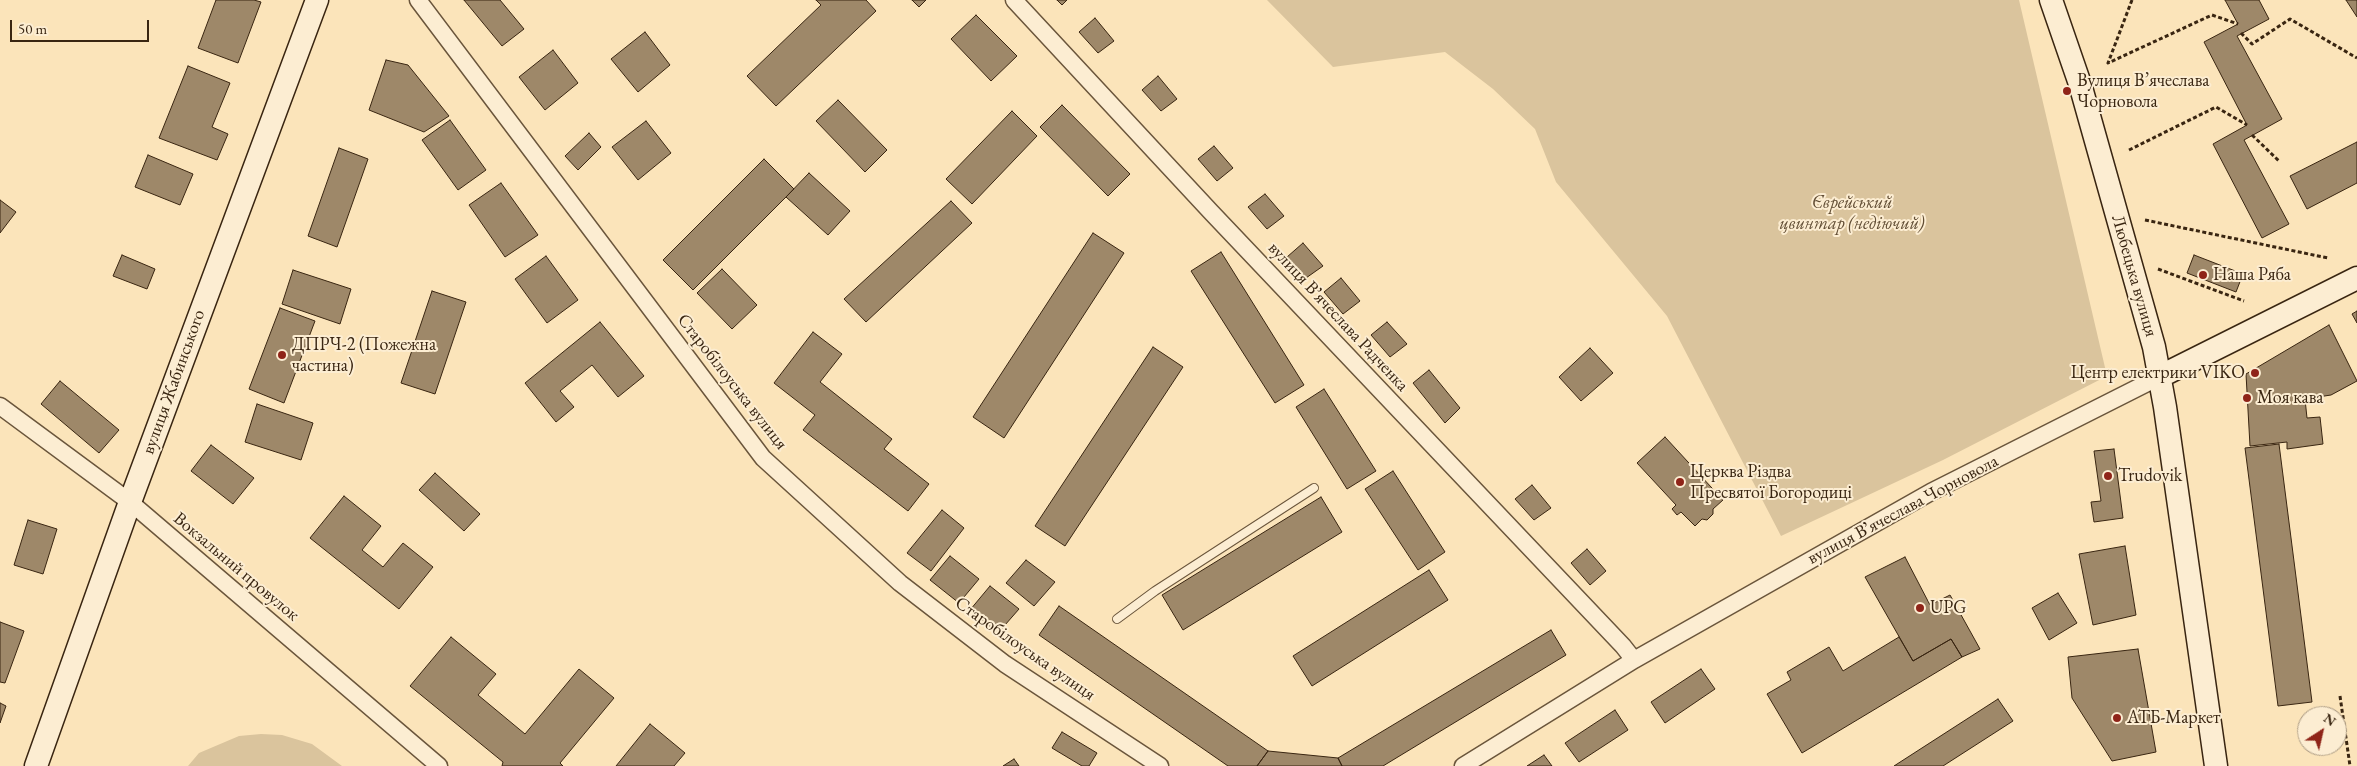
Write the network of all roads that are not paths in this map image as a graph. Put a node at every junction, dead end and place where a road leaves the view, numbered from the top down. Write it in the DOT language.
graph roads {
  1 [pos="317,0"];
  2 [pos="418,0"];
  3 [pos="2051,0"];
  4 [pos="1015,1"];
  5 [pos="2357,278"];
  6 [pos="2159,377"];
  7 [pos="0,406"];
  8 [pos="1314,488"];
  9 [pos="130,502"];
  10 [pos="1117,619"];
  11 [pos="1634,660"];
  12 [pos="36,766"];
  13 [pos="439,766"];
  14 [pos="1160,766"];
  15 [pos="1463,766"];
  16 [pos="2216,766"];
  1 -- 9 [label="main road, вулиця Жабинського"];
  2 -- 14 [label="street, Старобілоуська вулиця"];
  3 -- 6 [label="main road, Любецька вулиця"];
  4 -- 11 [label="street, вулиця Вʼячеслава Радченка"];
  5 -- 6 [label="main road, вулиця Вʼячеслава Чорновола"];
  6 -- 11 [label="street, вулиця Вʼячеслава Чорновола"];
  6 -- 16 [label="main road, Любецька вулиця"];
  7 -- 9 [label="street, Вокзальний провулок"];
  8 -- 10 [label="lane"];
  9 -- 12 [label="main road, вулиця Жабинського"];
  9 -- 13 [label="street, Вокзальний провулок"];
  11 -- 15 [label="street, вулиця Вʼячеслава Чорновола"];
}
